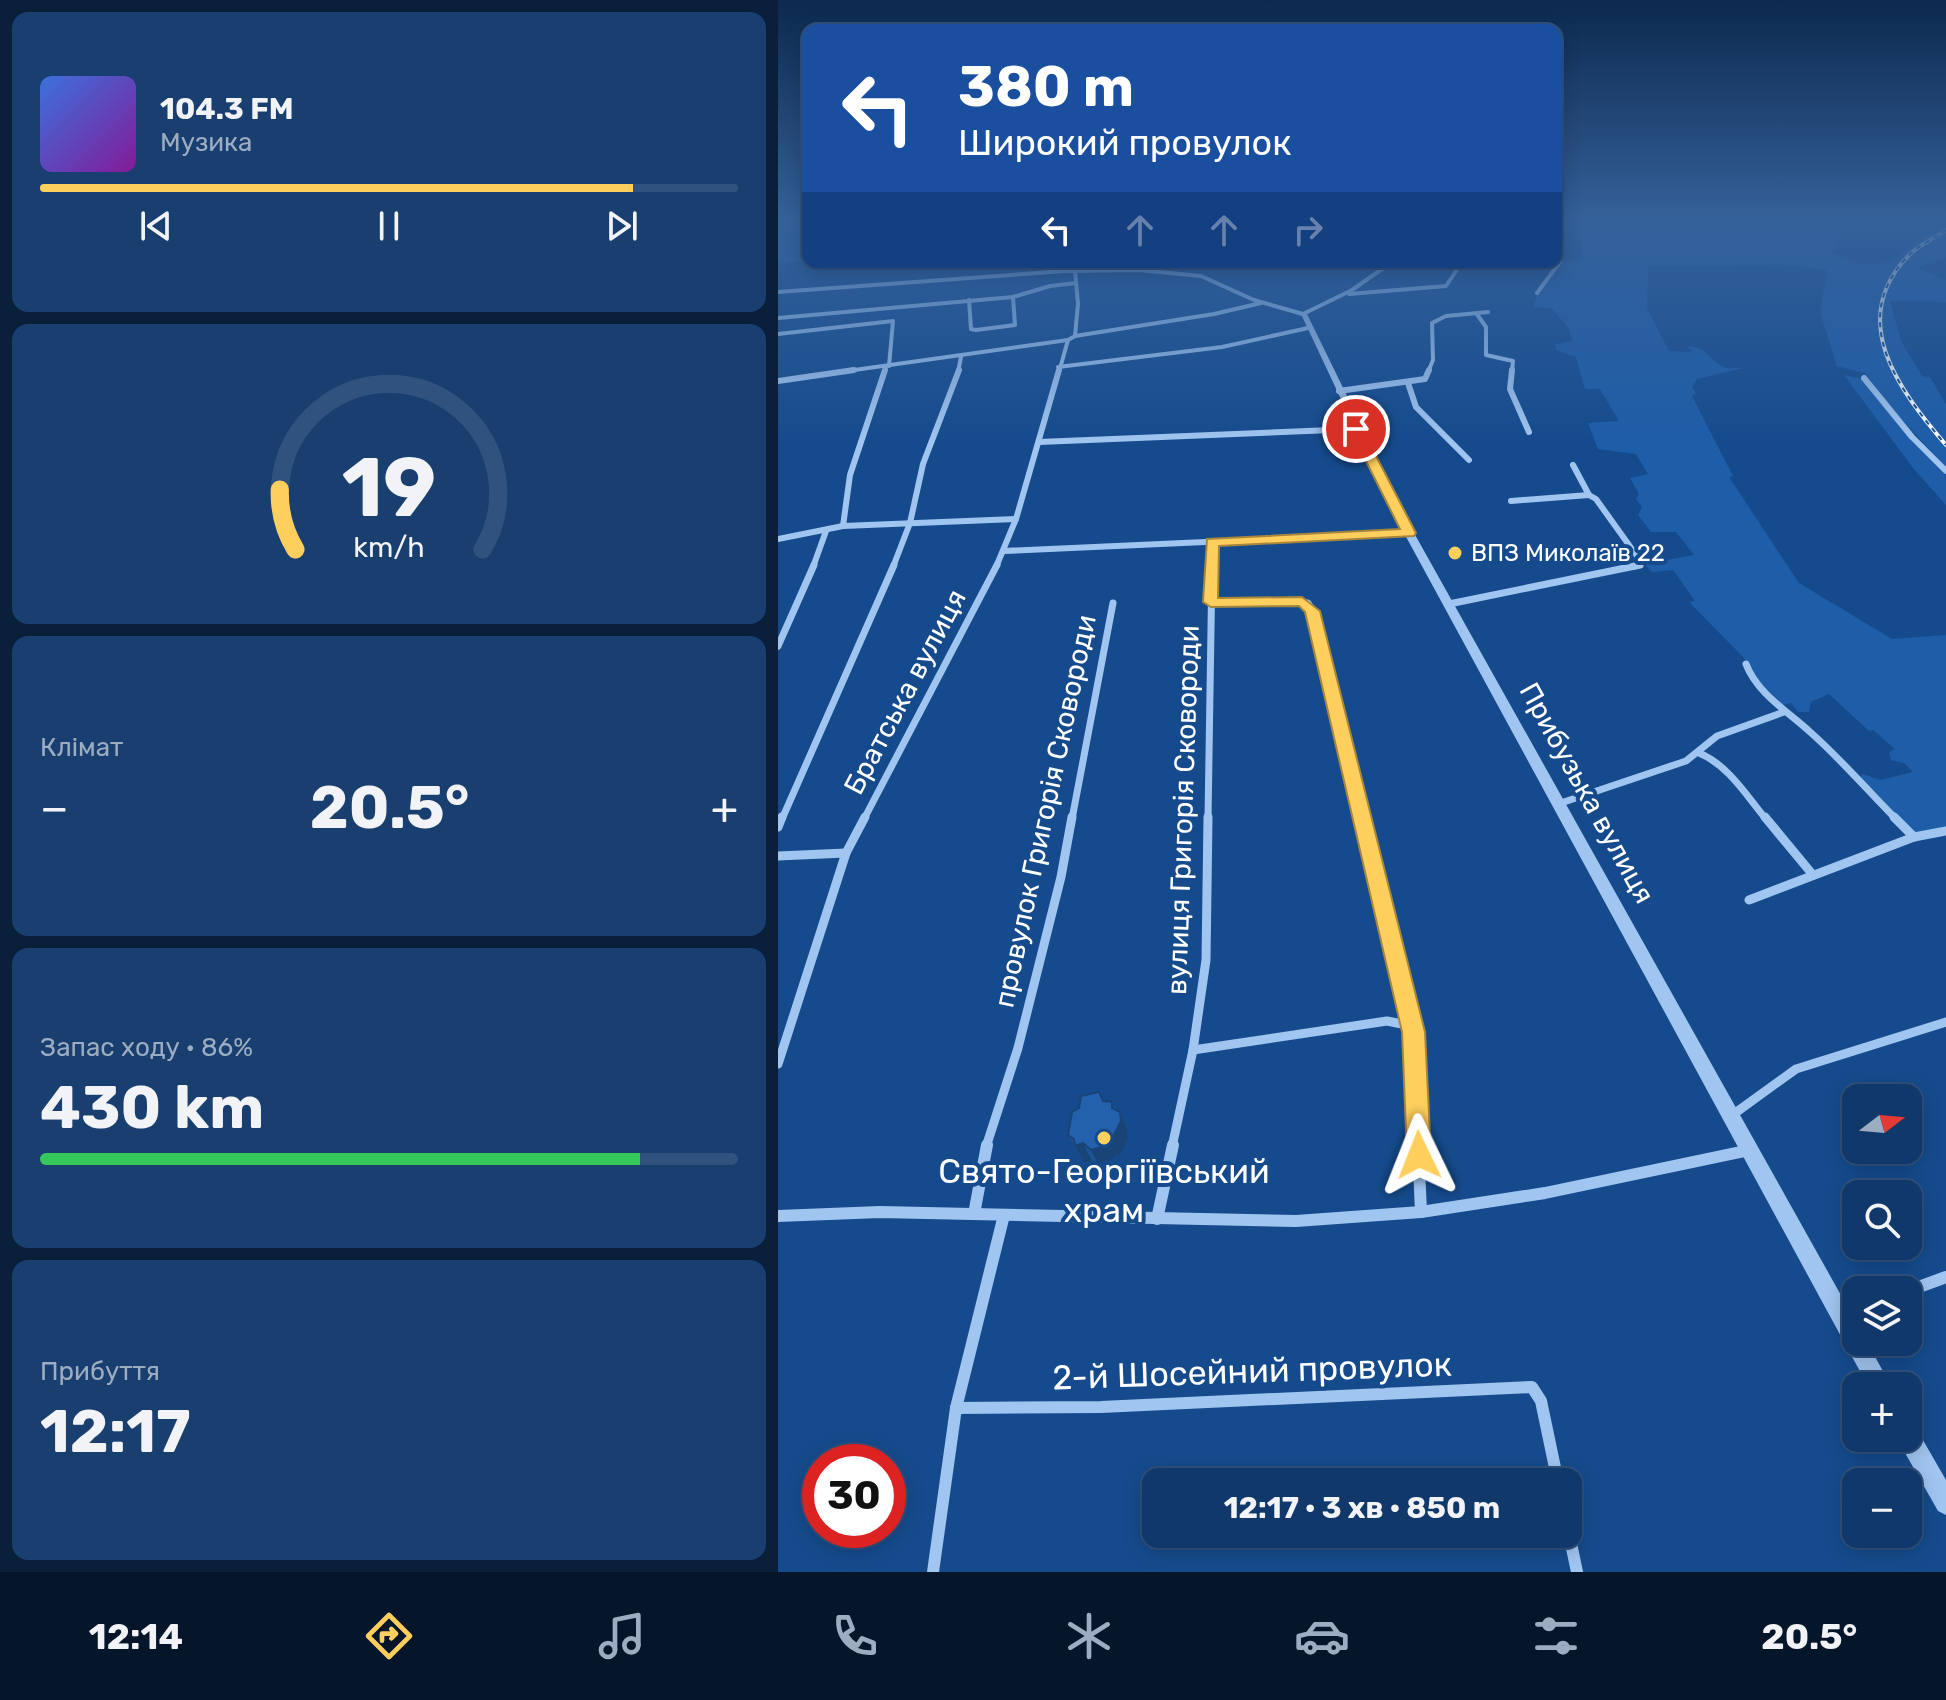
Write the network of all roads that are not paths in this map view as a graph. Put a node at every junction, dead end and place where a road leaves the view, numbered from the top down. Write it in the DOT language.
graph roads {
  1 [pos="1019,295"];
  2 [pos="1077,295"];
  3 [pos="1244,295"];
  4 [pos="1340,295"];
  5 [pos="1013,297"];
  6 [pos="969,300"];
  7 [pos="1261,303"];
  8 [pos="1488,312"];
  9 [pos="1476,313"];
  10 [pos="1303,314"];
  11 [pos="778,318"];
  12 [pos="1308,328"];
  13 [pos="778,334"];
  14 [pos="1072,338"];
  15 [pos="961,357"];
  16 [pos="887,366"];
  17 [pos="1058,367"];
  18 [pos="1864,378"];
  19 [pos="778,381"];
  20 [pos="1408,383"];
  21 [pos="1339,391"];
  22 [pos="1356,429"];
  23 [pos="1529,432"];
  24 [pos="1039,442"];
  25 [pos="1469,460"];
  26 [pos="1573,465"];
  27 [pos="1946,471"];
  28 [pos="1589,495"];
  29 [pos="1511,501"];
  30 [pos="1016,519"];
  31 [pos="910,523"];
  32 [pos="843,526"];
  33 [pos="826,531"];
  34 [pos="1409,533"];
  35 [pos="778,539"];
  36 [pos="1212,542"];
  37 [pos="1004,551"];
  38 [pos="1211,602"];
  39 [pos="1113,603"];
  40 [pos="1449,604"];
  41 [pos="778,646"];
  42 [pos="1746,664"];
  43 [pos="1784,712"];
  44 [pos="1699,753"];
  45 [pos="1558,804"];
  46 [pos="778,827"];
  47 [pos="1946,831"];
  48 [pos="1914,837"];
  49 [pos="846,853"];
  50 [pos="778,856"];
  51 [pos="1813,875"];
  52 [pos="1749,900"];
  53 [pos="1946,1022"];
  54 [pos="1412,1026"];
  55 [pos="1193,1050"];
  56 [pos="778,1064"];
  57 [pos="1731,1116"];
  58 [pos="1750,1150"];
  59 [pos="1421,1212"];
  60 [pos="974,1214"];
  61 [pos="1004,1215"];
  62 [pos="778,1216"];
  63 [pos="1157,1219"];
  64 [pos="1946,1277"];
  65 [pos="1922,1286"];
  66 [pos="1842,1313"];
  67 [pos="1839,1314"];
  68 [pos="1872,1372"];
  69 [pos="956,1408"];
  70 [pos="1917,1452"];
  71 [pos="1555,1468"];
  72 [pos="1946,1503"];
  73 [pos="1572,1548"];
  74 [pos="933,1572"];
  75 [pos="1577,1572"];
  1 -- 5 [label="street"];
  2 -- 14 [label="street, Братська вулиця"];
  3 -- 7 [label="street"];
  4 -- 10 [label="street"];
  5 -- 6 [label="street"];
  5 -- 6 [label="street"];
  6 -- 11 [label="street"];
  7 -- 10 [label="street"];
  7 -- 14 [label="street"];
  8 -- 9 [label="street"];
  9 -- 20 [label="street"];
  9 -- 23 [label="street"];
  10 -- 12 [label="street, Прибузька вулиця"];
  12 -- 17 [label="street"];
  12 -- 21 [label="street, Прибузька вулиця"];
  13 -- 16 [label="street"];
  14 -- 15 [label="street"];
  14 -- 17 [label="street, Братська вулиця"];
  15 -- 16 [label="street"];
  15 -- 31 [label="street"];
  16 -- 19 [label="street"];
  16 -- 32 [label="street"];
  17 -- 24 [label="street, Братська вулиця"];
  18 -- 27 [label="street"];
  20 -- 21 [label="street"];
  20 -- 25 [label="street"];
  21 -- 22 [label="street, Прибузька вулиця"];
  22 -- 24 [label="street"];
  22 -- 34 [label="street, Прибузька вулиця"];
  24 -- 30 [label="street, Братська вулиця"];
  26 -- 28 [label="street"];
  28 -- 29 [label="street"];
  28 -- 40 [label="street"];
  30 -- 31 [label="street"];
  30 -- 37 [label="street, Братська вулиця"];
  31 -- 32 [label="street"];
  31 -- 46 [label="street"];
  32 -- 33 [label="street"];
  33 -- 35 [label="street"];
  33 -- 41 [label="street"];
  34 -- 36 [label="street"];
  34 -- 40 [label="street, Прибузька вулиця"];
  36 -- 37 [label="street"];
  36 -- 38 [label="street, вулиця Григорія Сковороди"];
  37 -- 49 [label="street, Братська вулиця"];
  38 -- 54 [label="street"];
  38 -- 55 [label="street, вулиця Григорія Сковороди"];
  39 -- 60 [label="street, провулок Григорія Сковороди"];
  40 -- 45 [label="street, Прибузька вулиця"];
  42 -- 43 [label="street"];
  43 -- 44 [label="street"];
  43 -- 48 [label="street"];
  44 -- 45 [label="street"];
  44 -- 51 [label="street"];
  45 -- 57 [label="street, Прибузька вулиця"];
  47 -- 48 [label="street"];
  48 -- 51 [label="street"];
  49 -- 50 [label="street"];
  49 -- 56 [label="street, Братська вулиця"];
  51 -- 52 [label="street"];
  53 -- 57 [label="street"];
  54 -- 55 [label="street"];
  54 -- 59 [label="street"];
  55 -- 63 [label="street, вулиця Григорія Сковороди"];
  57 -- 58 [label="street, Прибузька вулиця"];
  58 -- 59 [label="street"];
  58 -- 67 [label="street, Прибузька вулиця"];
  59 -- 63 [label="street"];
  60 -- 61 [label="street"];
  60 -- 62 [label="street"];
  61 -- 63 [label="street"];
  61 -- 69 [label="street"];
  64 -- 65 [label="street"];
  66 -- 67 [label="street"];
  67 -- 68 [label="street, Прибузька вулиця"];
  69 -- 71 [label="street, 2-й Шосейний провулок"];
  69 -- 74 [label="street"];
  70 -- 72 [label="street"];
  73 -- 75 [label="street"];
}
